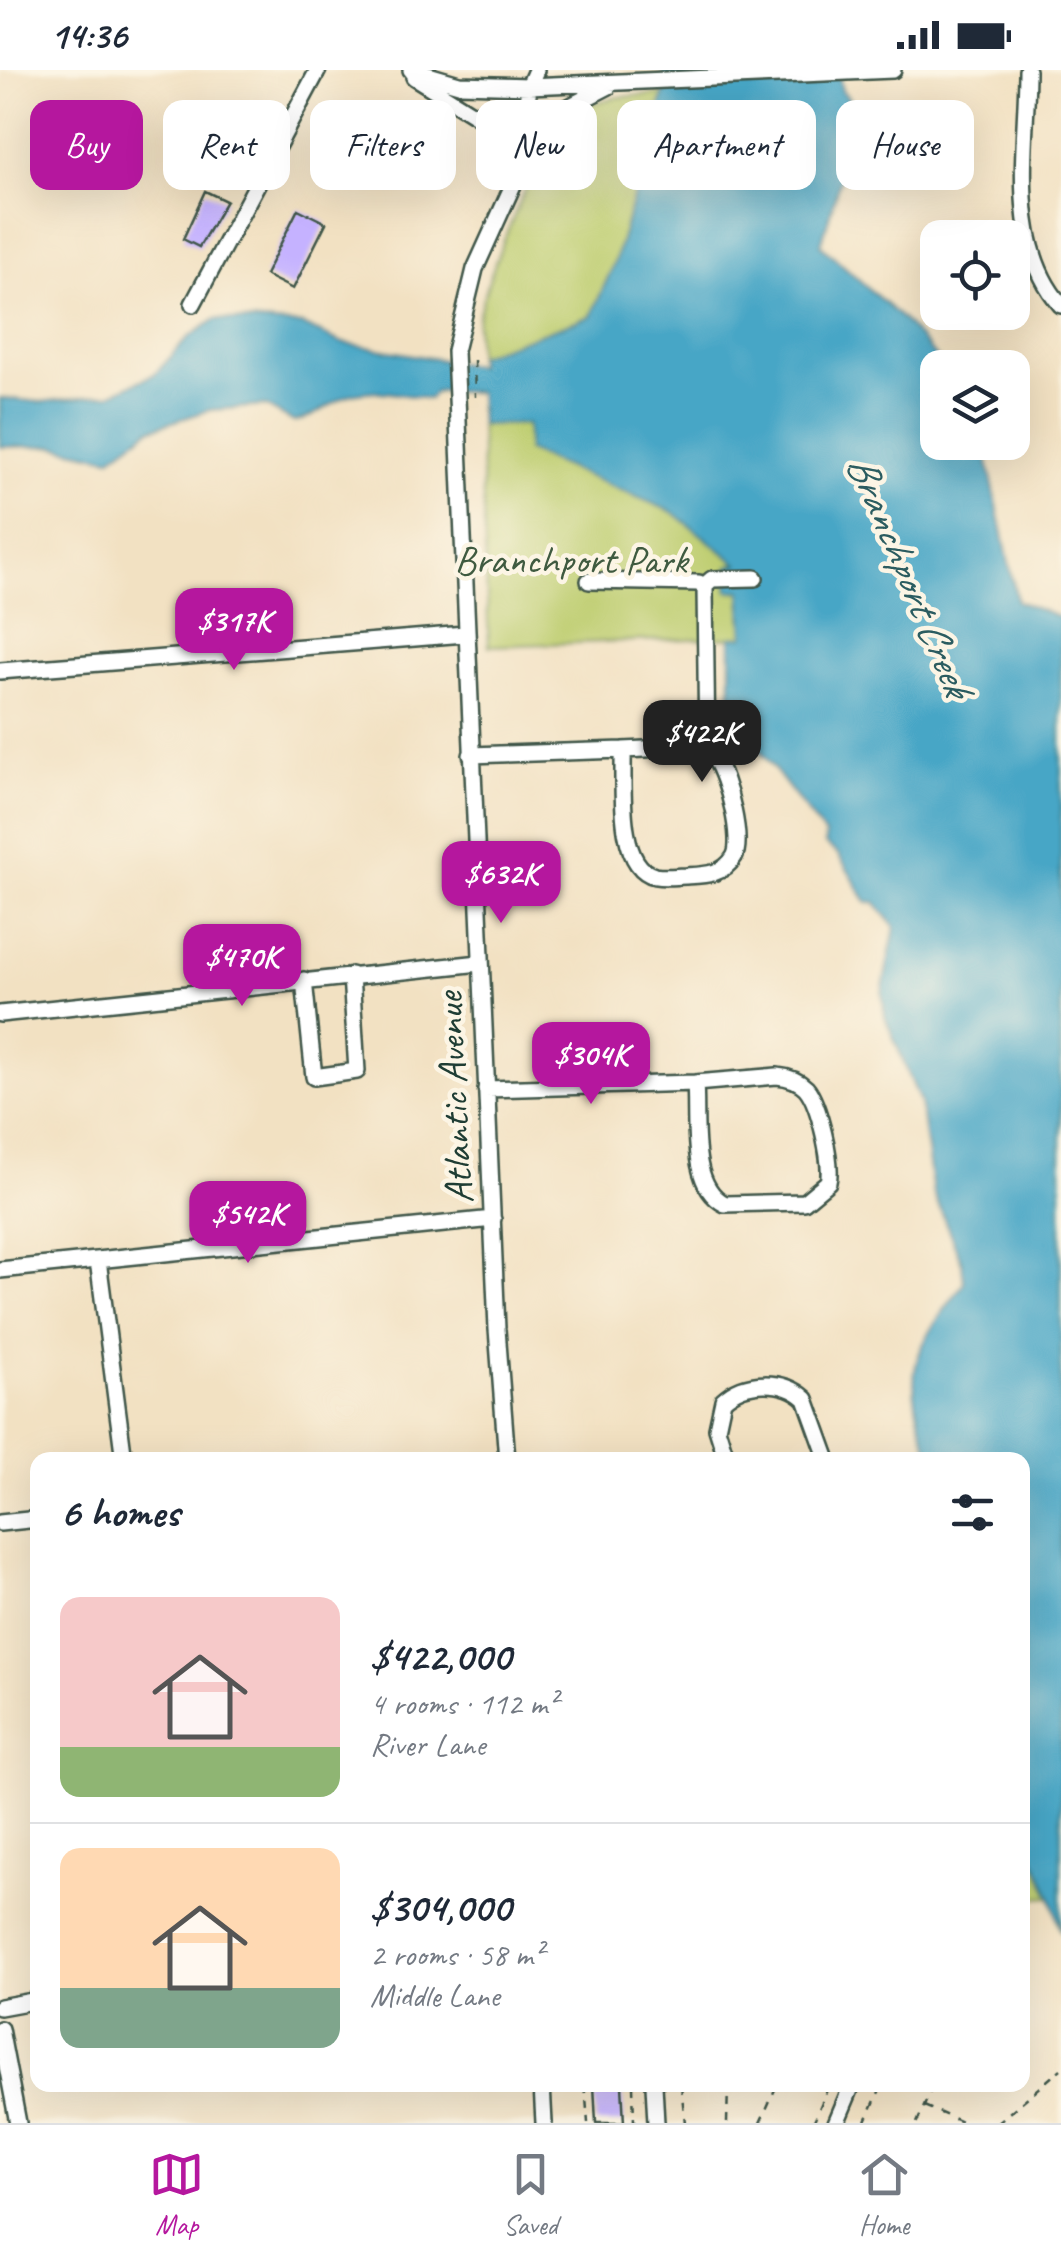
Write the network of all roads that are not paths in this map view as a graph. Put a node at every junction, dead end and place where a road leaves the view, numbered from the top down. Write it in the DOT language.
graph roads {
  1 [pos="318,70"];
  2 [pos="402,70"];
  3 [pos="411,70"];
  4 [pos="494,70"];
  5 [pos="536,70"];
  6 [pos="893,70"];
  7 [pos="1027,70"];
  8 [pos="836,72"];
  9 [pos="526,78"];
  10 [pos="627,80"];
  11 [pos="484,86"];
  12 [pos="476,116"];
  13 [pos="511,192"];
  14 [pos="194,304"];
  15 [pos="1061,304"];
  16 [pos="755,578"];
  17 [pos="589,581"];
  18 [pos="704,586"];
  19 [pos="465,634"];
  20 [pos="0,671"];
  21 [pos="622,750"];
  22 [pos="707,752"];
  23 [pos="471,755"];
  24 [pos="480,964"];
  25 [pos="351,976"];
  26 [pos="304,980"];
  27 [pos="0,1014"];
  28 [pos="695,1083"];
  29 [pos="486,1088"];
  30 [pos="492,1219"];
  31 [pos="98,1260"];
  32 [pos="0,1270"];
  33 [pos="123,1452"];
  34 [pos="507,1452"];
  35 [pos="724,1452"];
  36 [pos="825,1452"];
  37 [pos="30,1520"];
  38 [pos="0,1523"];
  39 [pos="30,2001"];
  40 [pos="0,2007"];
  41 [pos="0,2029"];
  42 [pos="542,2092"];
  43 [pos="654,2092"];
  44 [pos="849,2092"];
  45 [pos="18,2123"];
  46 [pos="544,2123"];
  47 [pos="656,2123"];
  48 [pos="836,2123"];
  1 -- 14 [label="street"];
  2 -- 12 [label="street"];
  3 -- 11 [label="street"];
  4 -- 11 [label="street"];
  5 -- 9 [label="street, Atlantic Avenue"];
  6 -- 8 [label="street"];
  7 -- 15 [label="street"];
  8 -- 10 [label="street"];
  9 -- 10 [label="street"];
  9 -- 11 [label="street"];
  10 -- 13 [label="street"];
  13 -- 19 [label="street, Atlantic Avenue"];
  16 -- 18 [label="street"];
  17 -- 18 [label="street"];
  18 -- 22 [label="street"];
  19 -- 20 [label="street"];
  19 -- 23 [label="street, Atlantic Avenue"];
  21 -- 22 [label="street"];
  21 -- 22 [label="street"];
  21 -- 23 [label="street"];
  23 -- 24 [label="street, Atlantic Avenue"];
  24 -- 25 [label="street"];
  24 -- 29 [label="street, Atlantic Avenue"];
  25 -- 26 [label="street"];
  25 -- 26 [label="street"];
  26 -- 27 [label="street"];
  28 -- 28 [label="street"];
  28 -- 29 [label="street"];
  29 -- 30 [label="street, Atlantic Avenue"];
  30 -- 31 [label="street"];
  30 -- 34 [label="street, Atlantic Avenue"];
  31 -- 32 [label="street"];
  31 -- 33 [label="street"];
  35 -- 36 [label="street"];
  37 -- 38 [label="street"];
  39 -- 40 [label="street"];
  41 -- 45 [label="street"];
  42 -- 46 [label="street"];
  43 -- 47 [label="street"];
  44 -- 48 [label="street"];
}
